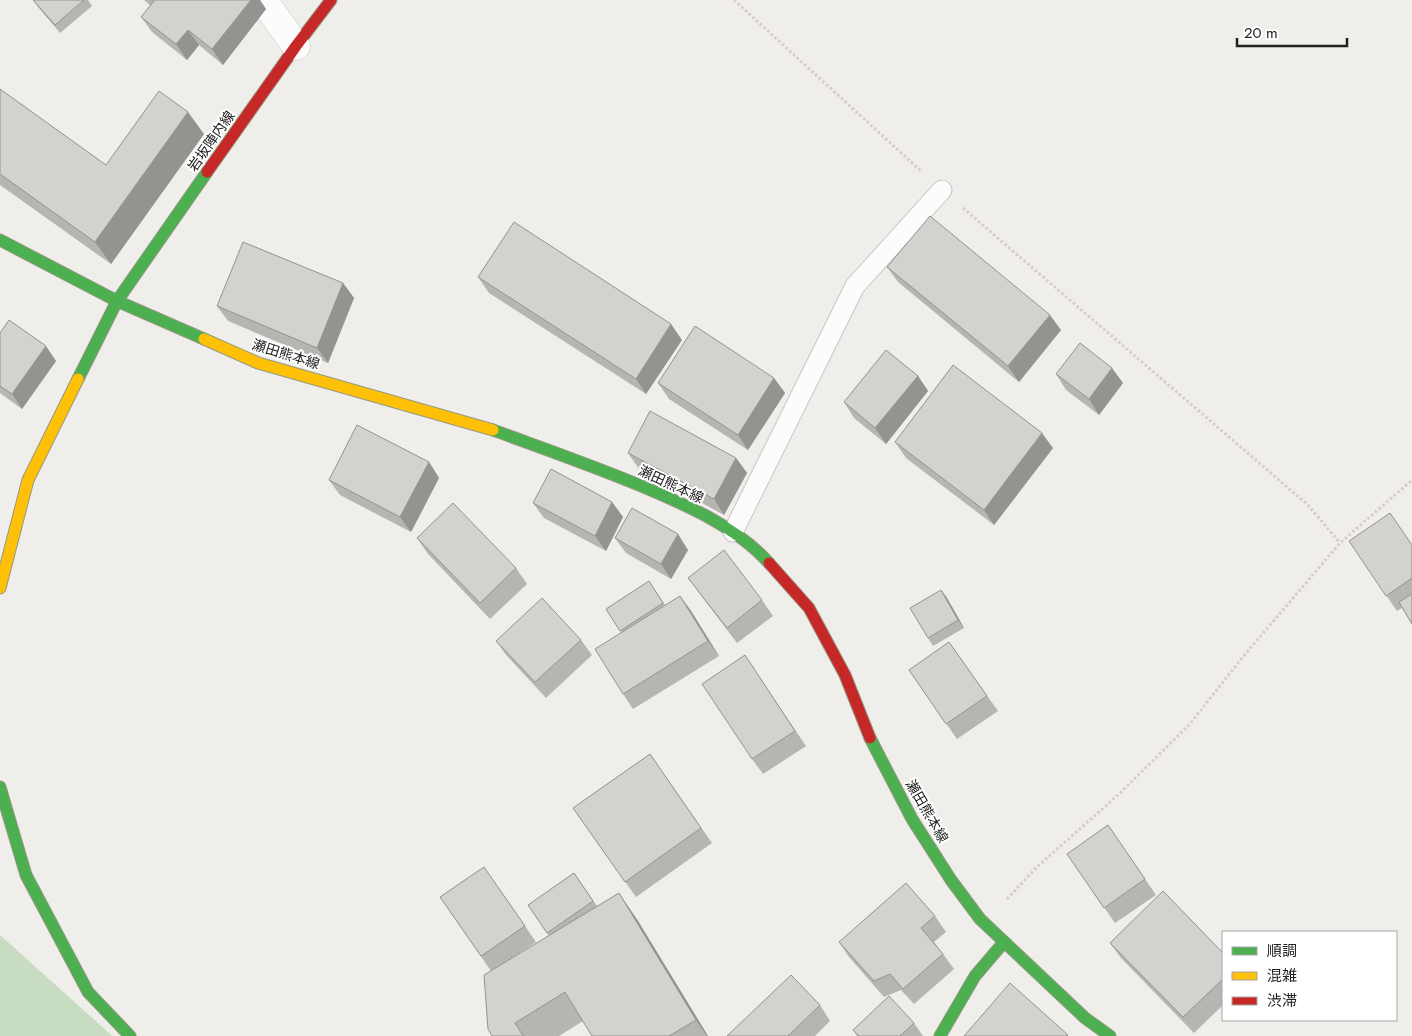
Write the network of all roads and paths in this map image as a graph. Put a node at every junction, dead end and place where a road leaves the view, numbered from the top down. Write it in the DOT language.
graph roads {
  1 [pos="263,0"];
  2 [pos="331,0"];
  3 [pos="734,0"];
  4 [pos="296,46"];
  5 [pos="942,190"];
  6 [pos="0,240"];
  7 [pos="117,301"];
  8 [pos="1412,480"];
  9 [pos="733,532"];
  10 [pos="1340,543"];
  11 [pos="0,588"];
  12 [pos="0,786"];
  13 [pos="980,919"];
  14 [pos="1004,942"];
  15 [pos="130,1036"];
  16 [pos="940,1036"];
  17 [pos="1110,1036"];
  1 -- 4 [label="street"];
  2 -- 4 [label="main road, 岩坂陣内線"];
  3 -- 5 [label="path"];
  4 -- 7 [label="main road, 岩坂陣内線"];
  5 -- 9 [label="lane"];
  5 -- 10 [label="path"];
  6 -- 7 [label="main road, 瀬田熊本線"];
  7 -- 9 [label="main road, 瀬田熊本線"];
  7 -- 11 [label="main road, 岩坂陣内線"];
  8 -- 10 [label="path"];
  9 -- 13 [label="main road, 瀬田熊本線"];
  10 -- 13 [label="path"];
  12 -- 15 [label="main road"];
  13 -- 14 [label="main road, 瀬田熊本線"];
  14 -- 16 [label="main road"];
  14 -- 17 [label="main road, 瀬田熊本線"];
}
